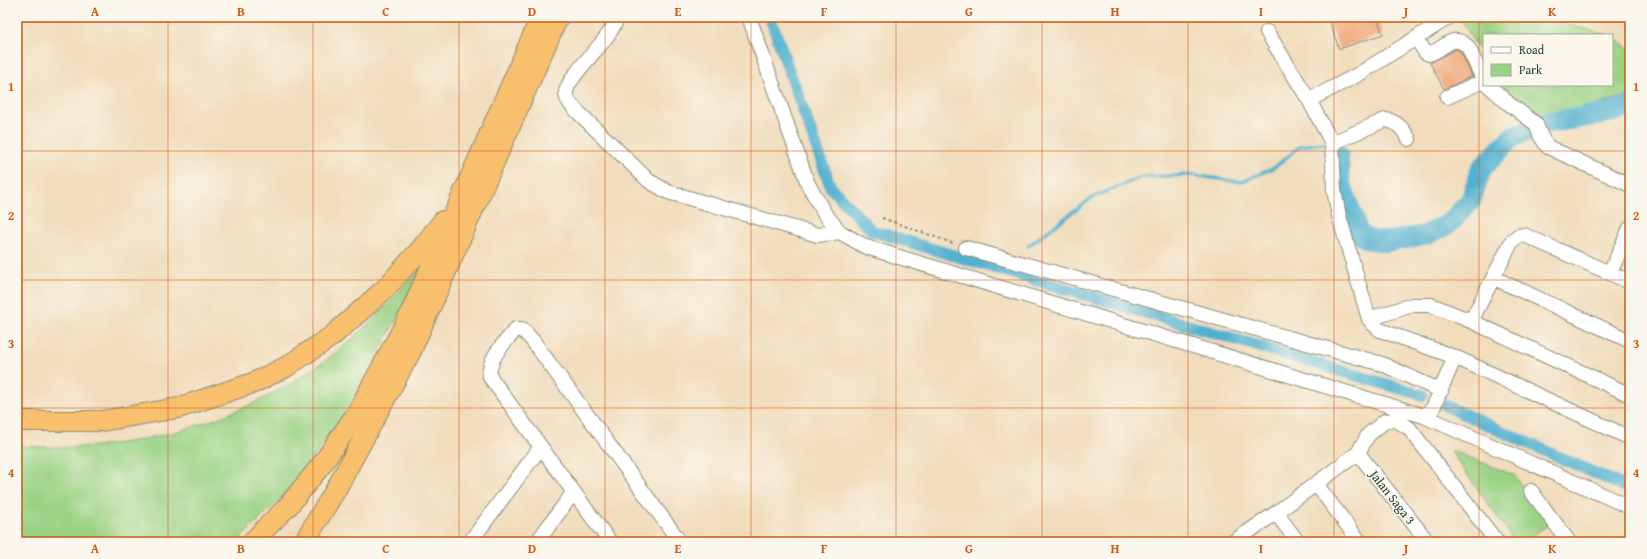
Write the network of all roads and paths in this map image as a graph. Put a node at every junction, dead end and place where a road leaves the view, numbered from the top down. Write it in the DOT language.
graph roads {
  1 [pos="541,17"];
  2 [pos="558,17"];
  3 [pos="618,17"];
  4 [pos="749,17"];
  5 [pos="1449,17"];
  6 [pos="1267,32"];
  7 [pos="1416,38"];
  8 [pos="1483,78"];
  9 [pos="1483,83"];
  10 [pos="1489,86"];
  11 [pos="1447,97"];
  12 [pos="1309,100"];
  13 [pos="1409,139"];
  14 [pos="1332,143"];
  15 [pos="1630,185"];
  16 [pos="468,203"];
  17 [pos="882,218"];
  18 [pos="840,232"];
  19 [pos="1629,234"];
  20 [pos="966,248"];
  21 [pos="1610,273"];
  22 [pos="1494,278"];
  23 [pos="1630,282"];
  24 [pos="1369,319"];
  25 [pos="1471,321"];
  26 [pos="1630,341"];
  27 [pos="1456,358"];
  28 [pos="1441,391"];
  29 [pos="1630,395"];
  30 [pos="1424,416"];
  31 [pos="17,420"];
  32 [pos="1630,438"];
  33 [pos="540,448"];
  34 [pos="1358,453"];
  35 [pos="1316,484"];
  36 [pos="1531,490"];
  37 [pos="574,493"];
  38 [pos="1630,507"];
  39 [pos="1276,513"];
  40 [pos="606,540"];
  41 [pos="252,542"];
  42 [pos="267,542"];
  43 [pos="304,542"];
  44 [pos="470,542"];
  45 [pos="537,542"];
  46 [pos="680,542"];
  47 [pos="1233,542"];
  48 [pos="1298,542"];
  49 [pos="1360,542"];
  50 [pos="1428,542"];
  51 [pos="1498,542"];
  52 [pos="1568,542"];
  1 -- 16 [label="highway"];
  2 -- 16 [label="highway"];
  3 -- 18 [label="street"];
  4 -- 18 [label="street"];
  5 -- 7 [label="street"];
  6 -- 12 [label="street"];
  7 -- 8 [label="street"];
  7 -- 12 [label="street"];
  9 -- 11 [label="street"];
  10 -- 15 [label="street"];
  12 -- 14 [label="street"];
  13 -- 14 [label="street"];
  14 -- 24 [label="street"];
  16 -- 31 [label="highway"];
  16 -- 41 [label="highway"];
  16 -- 42 [label="highway"];
  16 -- 43 [label="highway"];
  17 -- 20 [label="path"];
  18 -- 30 [label="street"];
  19 -- 21 [label="street"];
  20 -- 28 [label="street"];
  21 -- 22 [label="street"];
  21 -- 23 [label="street"];
  22 -- 25 [label="street"];
  22 -- 26 [label="street"];
  24 -- 25 [label="street"];
  24 -- 27 [label="street"];
  25 -- 29 [label="street"];
  27 -- 28 [label="street"];
  27 -- 32 [label="street"];
  28 -- 30 [label="street"];
  30 -- 38 [label="street"];
  33 -- 37 [label="street"];
  33 -- 44 [label="street"];
  33 -- 46 [label="street"];
  34 -- 35 [label="street"];
  34 -- 50 [label="street, Jalan Saga 3"];
  34 -- 51 [label="street"];
  35 -- 39 [label="street"];
  35 -- 49 [label="street"];
  36 -- 52 [label="street"];
  37 -- 40 [label="street"];
  37 -- 45 [label="street"];
  39 -- 47 [label="street"];
  39 -- 48 [label="street"];
}
